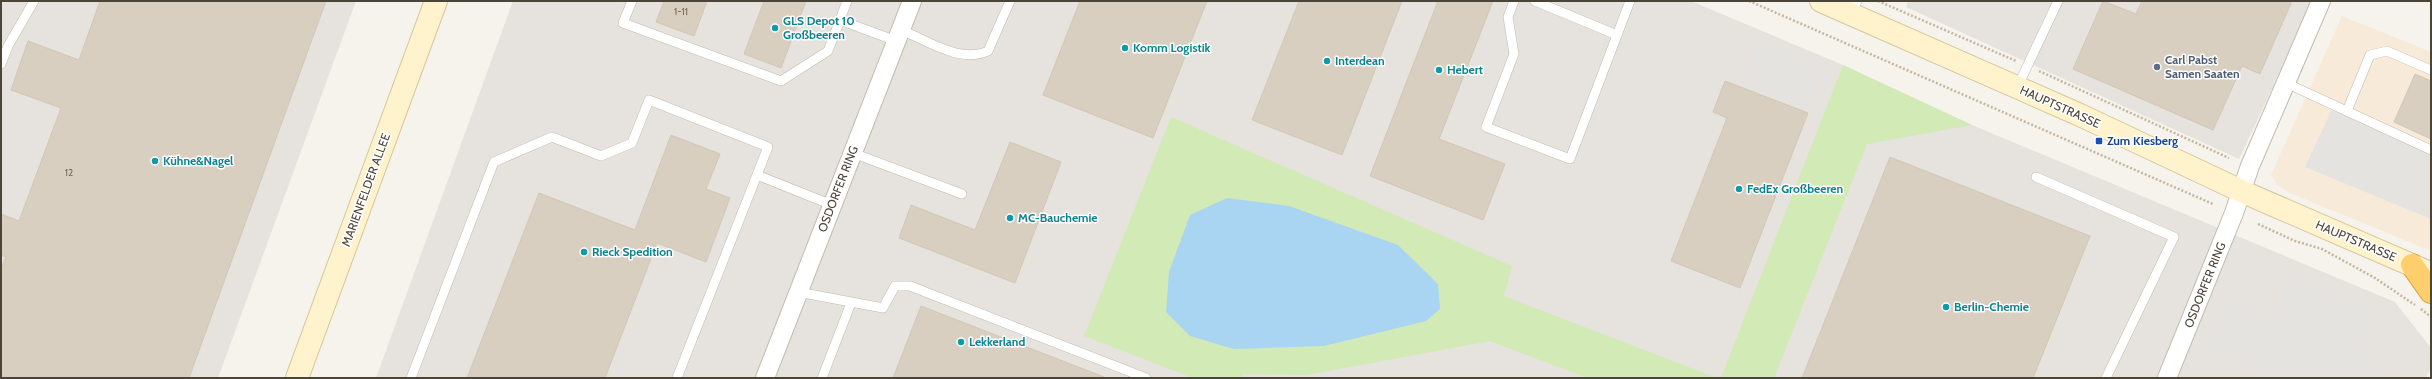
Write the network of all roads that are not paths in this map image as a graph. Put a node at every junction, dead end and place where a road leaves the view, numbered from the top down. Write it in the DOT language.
graph roads {
  1 [pos="34,1"];
  2 [pos="436,1"];
  3 [pos="632,1"];
  4 [pos="847,1"];
  5 [pos="912,1"];
  6 [pos="1010,1"];
  7 [pos="1514,1"];
  8 [pos="1535,1"];
  9 [pos="1630,1"];
  10 [pos="1820,1"];
  11 [pos="2058,1"];
  12 [pos="2321,1"];
  13 [pos="1854,7"];
  14 [pos="840,20"];
  15 [pos="899,35"];
  16 [pos="1617,35"];
  17 [pos="1,64"];
  18 [pos="2431,70"];
  19 [pos="2286,83"];
  20 [pos="2017,88"];
  21 [pos="2347,111"];
  22 [pos="2431,150"];
  23 [pos="853,153"];
  24 [pos="757,175"];
  25 [pos="2036,177"];
  26 [pos="2242,191"];
  27 [pos="962,194"];
  28 [pos="832,205"];
  29 [pos="2422,269"];
  30 [pos="798,292"];
  31 [pos="2431,292"];
  32 [pos="851,303"];
  33 [pos="297,378"];
  34 [pos="411,378"];
  35 [pos="677,378"];
  36 [pos="765,378"];
  37 [pos="822,378"];
  38 [pos="1146,378"];
  39 [pos="2106,378"];
  40 [pos="2167,378"];
  1 -- 17 [label="lane"];
  2 -- 33 [label="street, MARIENFELDER ALLEE"];
  3 -- 14 [label="lane"];
  4 -- 14 [label="lane"];
  5 -- 15 [label="street, OSDORFER RING"];
  6 -- 15 [label="lane"];
  7 -- 16 [label="lane"];
  8 -- 16 [label="lane"];
  9 -- 16 [label="lane"];
  10 -- 13 [label="street, HAUPTSTRASSE"];
  11 -- 20 [label="lane"];
  12 -- 19 [label="street"];
  13 -- 20 [label="street, HAUPTSTRASSE"];
  14 -- 15 [label="lane"];
  15 -- 23 [label="street, OSDORFER RING"];
  18 -- 21 [label="lane"];
  19 -- 21 [label="lane"];
  19 -- 26 [label="street"];
  20 -- 26 [label="street, HAUPTSTRASSE"];
  21 -- 22 [label="lane"];
  23 -- 27 [label="lane"];
  23 -- 28 [label="street, OSDORFER RING"];
  24 -- 28 [label="lane"];
  24 -- 34 [label="lane"];
  24 -- 35 [label="lane"];
  25 -- 39 [label="lane"];
  26 -- 29 [label="street, HAUPTSTRASSE"];
  26 -- 40 [label="street, OSDORFER RING"];
  28 -- 30 [label="street, OSDORFER RING"];
  29 -- 31 [label="highway"];
  30 -- 32 [label="lane"];
  30 -- 36 [label="street, OSDORFER RING"];
  32 -- 37 [label="lane"];
  32 -- 38 [label="lane"];
}
